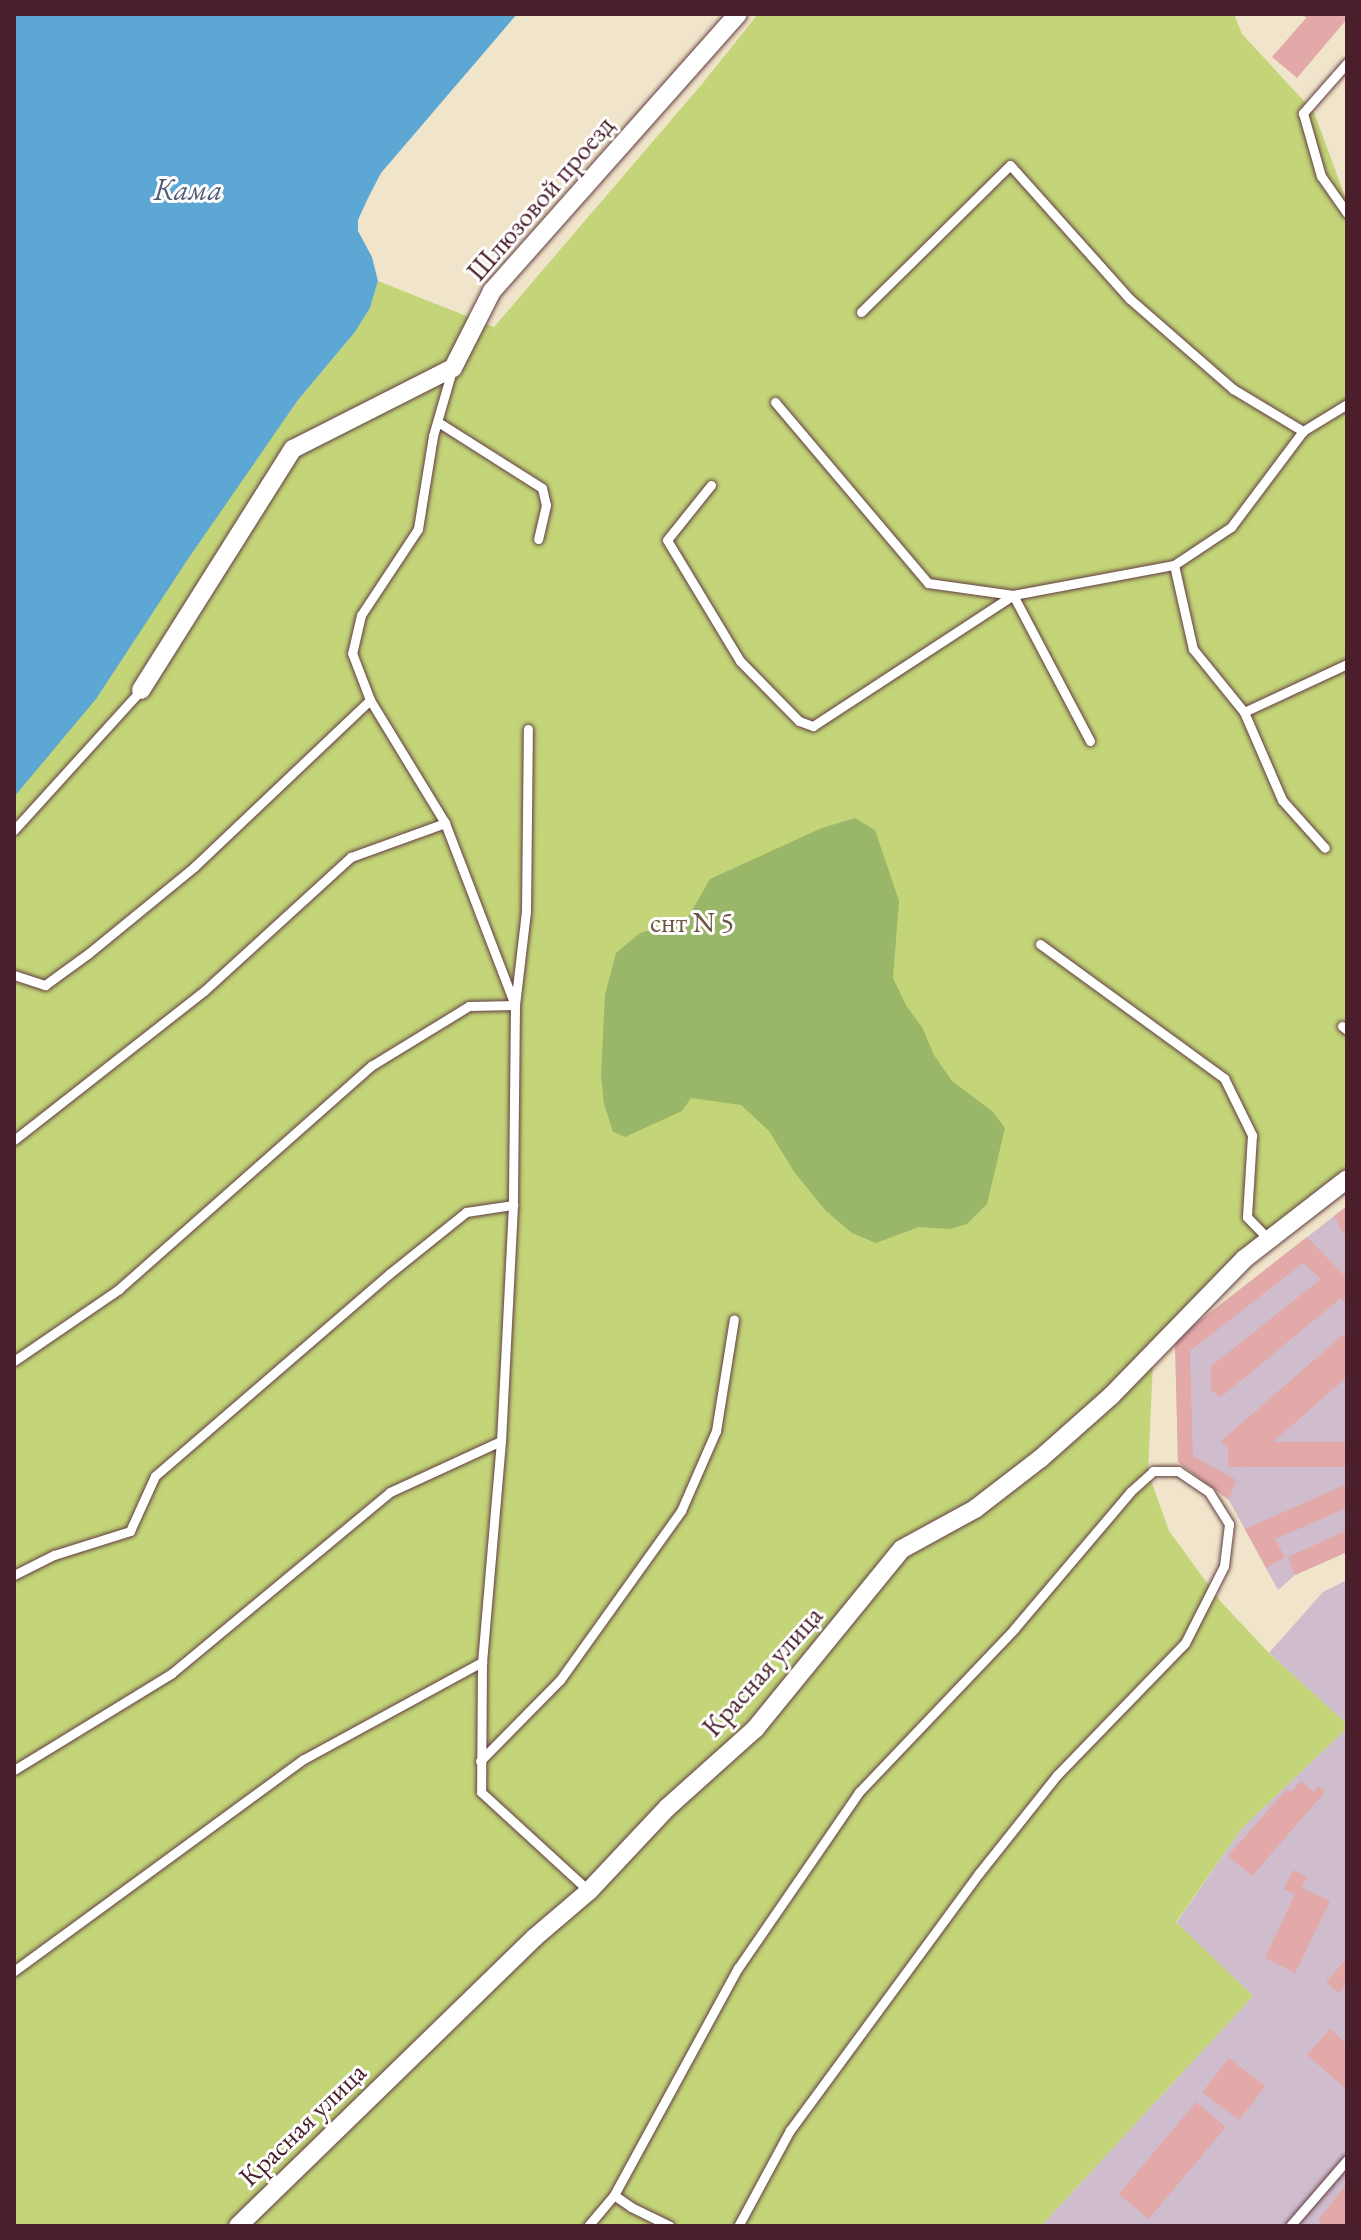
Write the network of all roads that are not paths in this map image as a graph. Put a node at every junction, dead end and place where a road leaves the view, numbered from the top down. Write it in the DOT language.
graph roads {
  1 [pos="738,14"];
  2 [pos="1347,63"];
  3 [pos="1347,213"];
  4 [pos="861,312"];
  5 [pos="453,368"];
  6 [pos="775,402"];
  7 [pos="1347,404"];
  8 [pos="438,422"];
  9 [pos="1303,431"];
  10 [pos="711,485"];
  11 [pos="538,539"];
  12 [pos="1174,565"];
  13 [pos="1013,595"];
  14 [pos="1347,664"];
  15 [pos="141,690"];
  16 [pos="370,700"];
  17 [pos="1244,712"];
  18 [pos="528,729"];
  19 [pos="1090,741"];
  20 [pos="445,823"];
  21 [pos="14,830"];
  22 [pos="1325,848"];
  23 [pos="1040,944"];
  24 [pos="14,975"];
  25 [pos="515,1005"];
  26 [pos="14,1140"];
  27 [pos="1347,1179"];
  28 [pos="513,1205"];
  29 [pos="1270,1241"];
  30 [pos="734,1319"];
  31 [pos="14,1361"];
  32 [pos="501,1441"];
  33 [pos="14,1575"];
  34 [pos="482,1662"];
  35 [pos="480,1761"];
  36 [pos="14,1770"];
  37 [pos="589,1891"];
  38 [pos="14,1971"];
  39 [pos="1347,2160"];
  40 [pos="614,2195"];
  41 [pos="238,2226"];
  42 [pos="588,2226"];
  43 [pos="670,2226"];
  44 [pos="738,2226"];
  45 [pos="1290,2226"];
  1 -- 5 [label="street, Шлюзовой проезд"];
  2 -- 3 [label="lane"];
  4 -- 9 [label="lane"];
  5 -- 8 [label="lane"];
  5 -- 15 [label="street"];
  6 -- 13 [label="lane"];
  7 -- 9 [label="lane"];
  8 -- 11 [label="lane"];
  8 -- 16 [label="lane"];
  9 -- 12 [label="lane"];
  10 -- 13 [label="lane"];
  12 -- 13 [label="lane"];
  12 -- 17 [label="lane"];
  13 -- 19 [label="lane"];
  14 -- 17 [label="lane"];
  15 -- 21 [label="lane"];
  16 -- 20 [label="lane"];
  16 -- 24 [label="lane"];
  17 -- 22 [label="lane"];
  18 -- 25 [label="lane"];
  20 -- 25 [label="lane"];
  20 -- 26 [label="lane"];
  23 -- 29 [label="lane"];
  25 -- 28 [label="lane"];
  25 -- 31 [label="lane"];
  27 -- 29 [label="street, Красная улица"];
  28 -- 32 [label="lane"];
  28 -- 33 [label="lane"];
  29 -- 37 [label="street, Красная улица"];
  30 -- 35 [label="lane"];
  32 -- 34 [label="lane"];
  32 -- 36 [label="lane"];
  34 -- 35 [label="lane"];
  34 -- 38 [label="lane"];
  35 -- 37 [label="lane"];
  37 -- 41 [label="street, Красная улица"];
  39 -- 45 [label="lane"];
  40 -- 42 [label="lane"];
  40 -- 43 [label="lane"];
  40 -- 44 [label="lane"];
}
